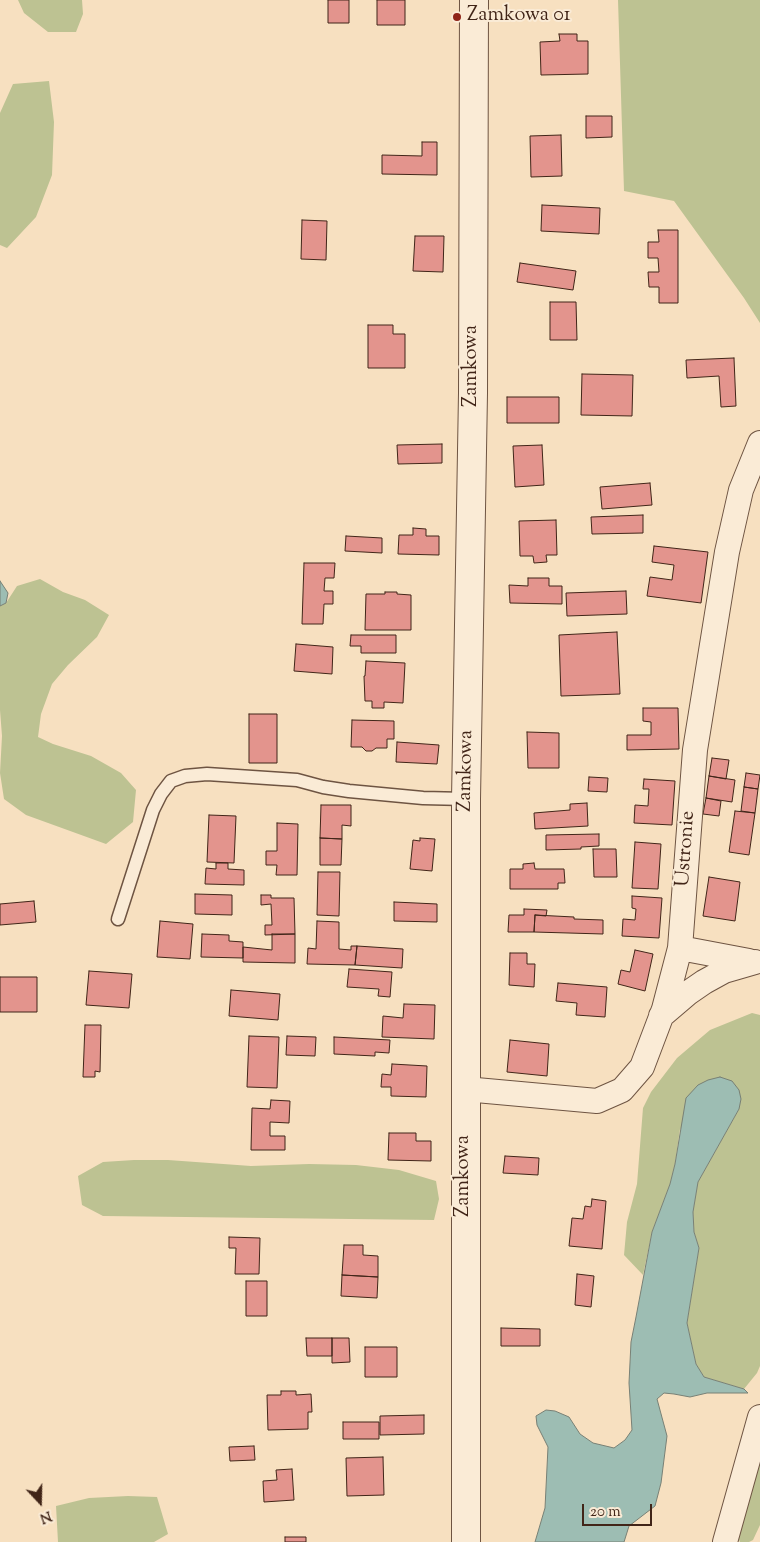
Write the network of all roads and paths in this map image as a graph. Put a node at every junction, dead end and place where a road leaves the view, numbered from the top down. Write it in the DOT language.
graph roads {
  1 [pos="474,0"];
  2 [pos="760,443"];
  3 [pos="466,799"];
  4 [pos="118,919"];
  5 [pos="680,948"];
  6 [pos="758,962"];
  7 [pos="661,1016"];
  8 [pos="465,1089"];
  9 [pos="760,1417"];
  10 [pos="466,1542"];
  11 [pos="725,1542"];
  1 -- 3 [label="street, Zamkowa"];
  2 -- 5 [label="street, Ustronie"];
  3 -- 4 [label="lane"];
  3 -- 8 [label="street, Zamkowa"];
  5 -- 6 [label="street"];
  5 -- 7 [label="street, Ustronie"];
  6 -- 7 [label="street"];
  7 -- 8 [label="street, Ustronie"];
  8 -- 10 [label="street, Zamkowa"];
  9 -- 11 [label="street"];
}
